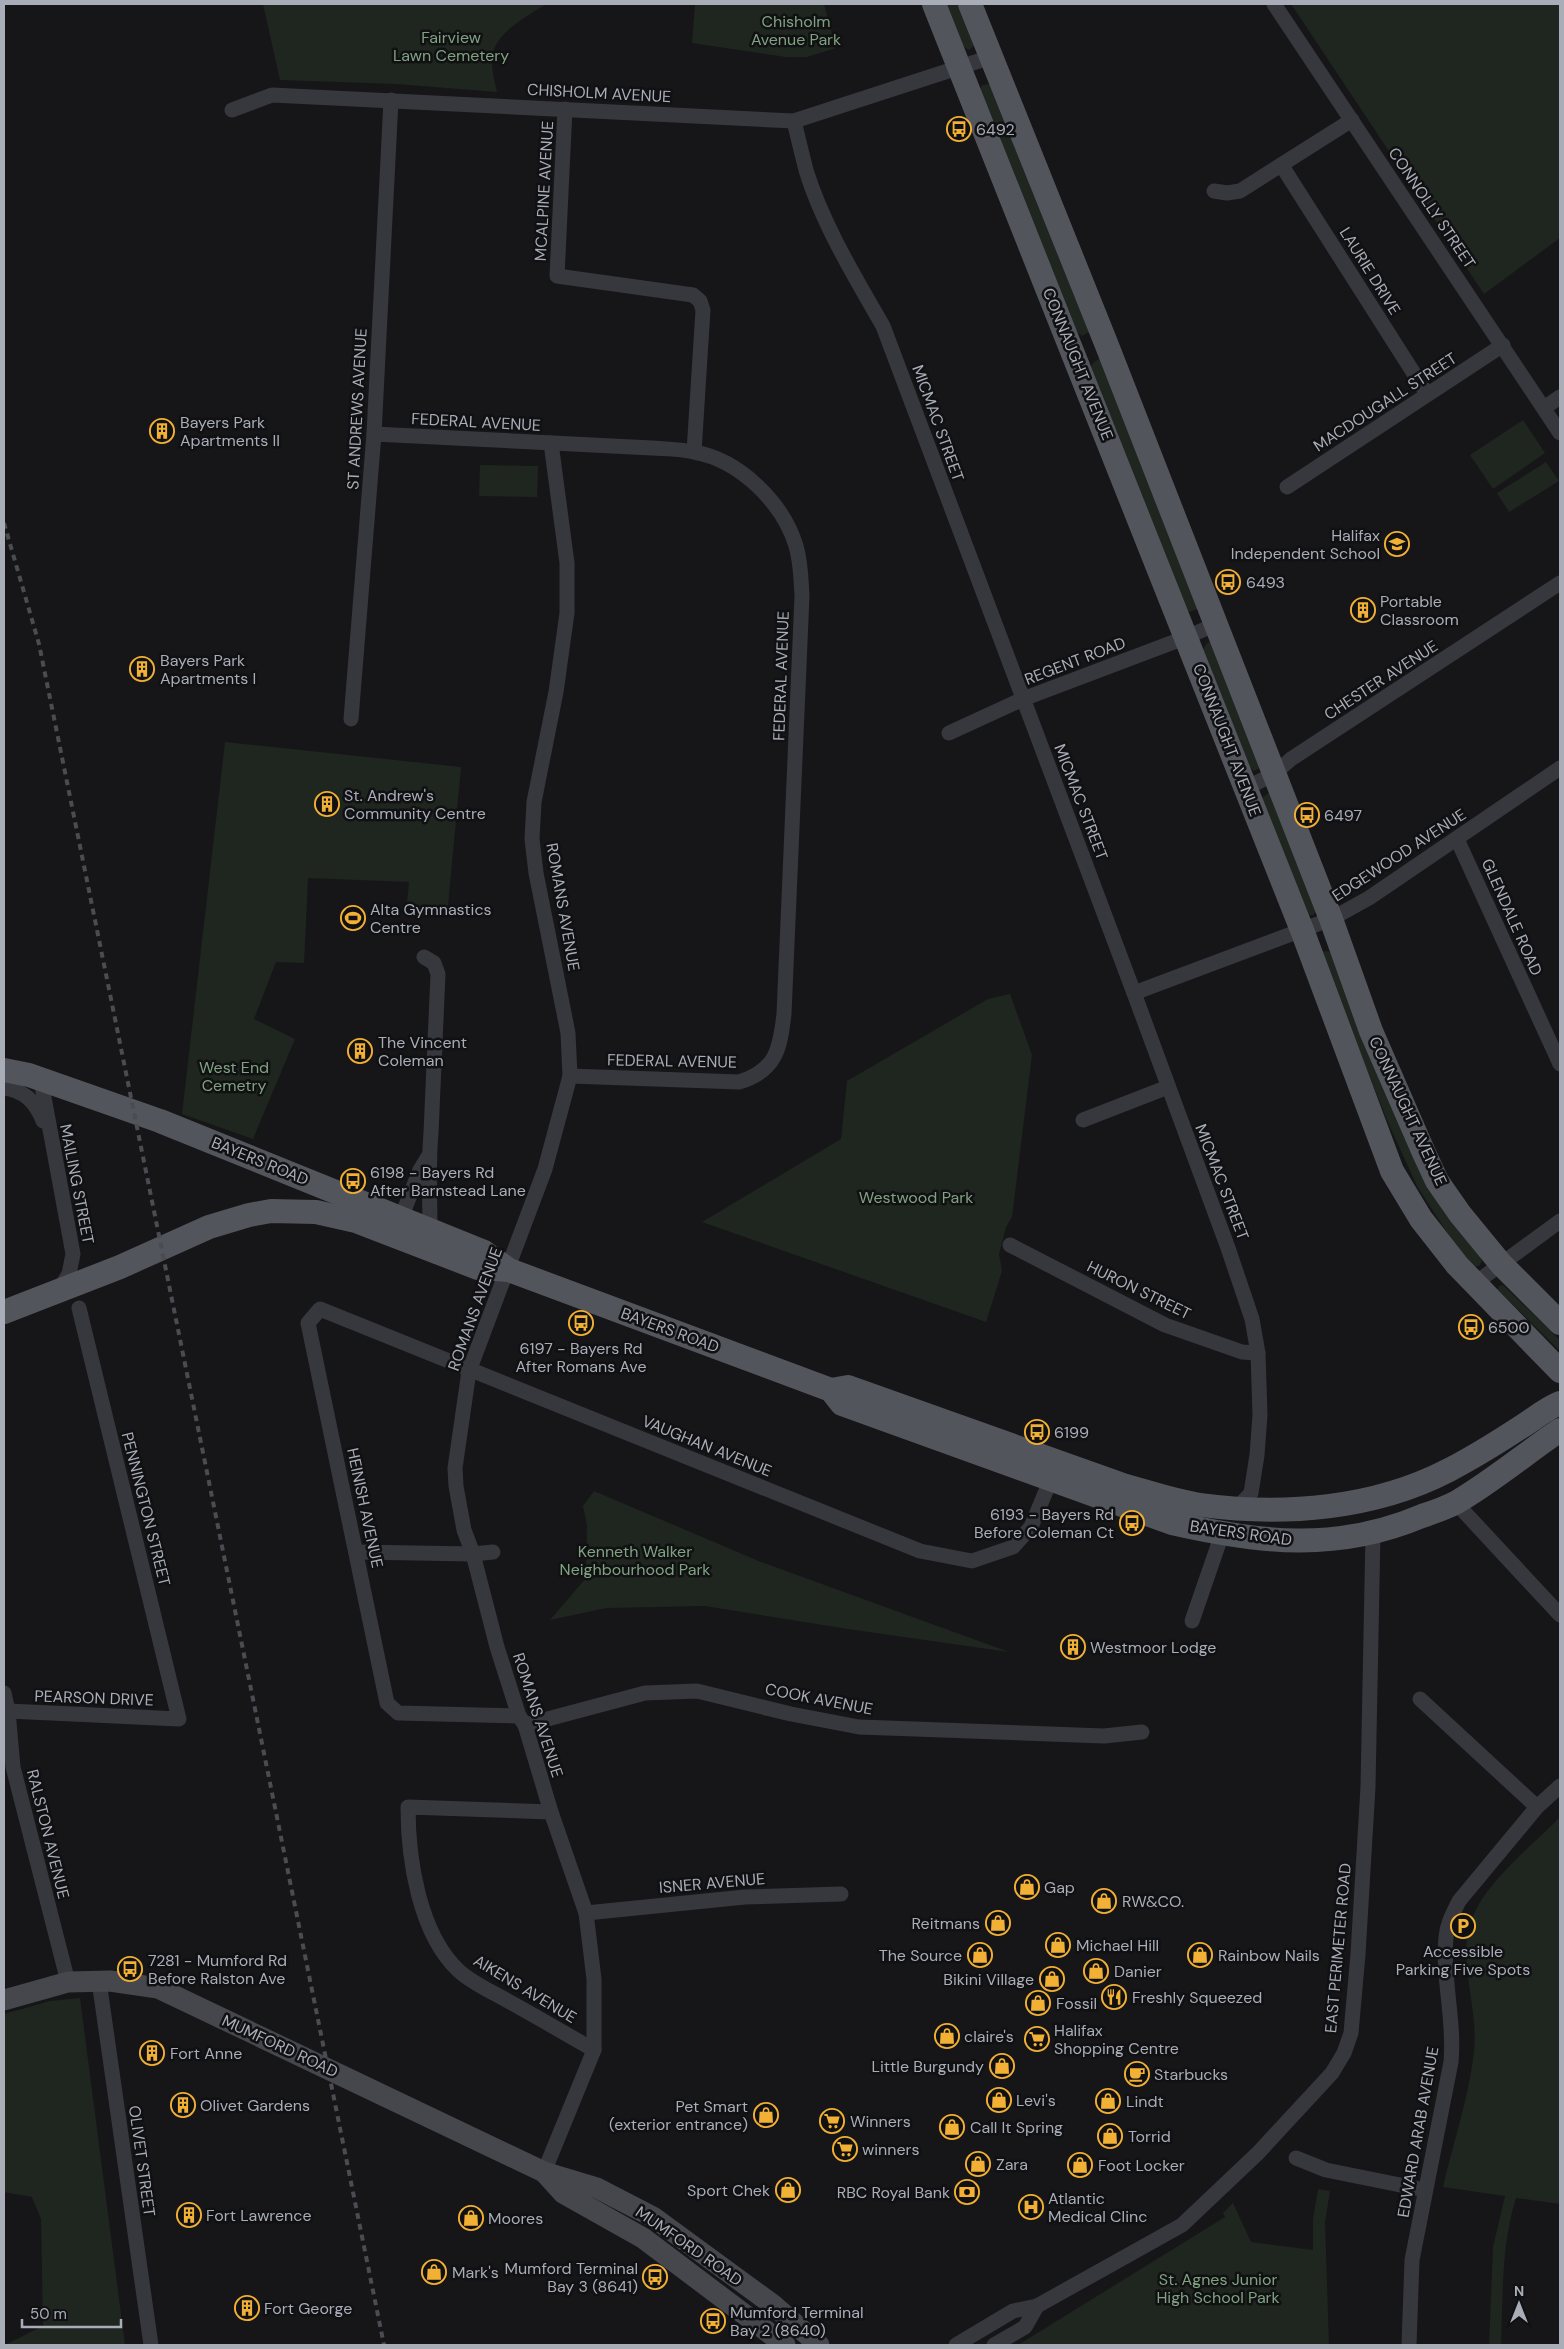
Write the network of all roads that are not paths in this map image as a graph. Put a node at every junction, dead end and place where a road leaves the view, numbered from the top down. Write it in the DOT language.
graph roads {
  1 [pos="934,4"];
  2 [pos="970,4"];
  3 [pos="1274,4"];
  4 [pos="991,57"];
  5 [pos="959,68"];
  6 [pos="391,100"];
  7 [pos="565,109"];
  8 [pos="232,110"];
  9 [pos="1352,120"];
  10 [pos="794,121"];
  11 [pos="1282,166"];
  12 [pos="1214,191"];
  13 [pos="1106,343"];
  14 [pos="1503,346"];
  15 [pos="1075,355"];
  16 [pos="1427,394"];
  17 [pos="1560,398"];
  18 [pos="1544,408"];
  19 [pos="1560,433"];
  20 [pos="374,434"];
  21 [pos="551,443"];
  22 [pos="694,452"];
  23 [pos="1286,487"];
  24 [pos="1560,583"];
  25 [pos="1214,625"];
  26 [pos="1187,637"];
  27 [pos="1023,699"];
  28 [pos="351,719"];
  29 [pos="949,733"];
  30 [pos="1560,768"];
  31 [pos="1274,774"];
  32 [pos="1246,788"];
  33 [pos="1458,839"];
  34 [pos="1331,919"];
  35 [pos="1302,930"];
  36 [pos="424,956"];
  37 [pos="1134,993"];
  38 [pos="1560,1064"];
  39 [pos="4,1070"];
  40 [pos="570,1076"];
  41 [pos="4,1081"];
  42 [pos="41,1081"];
  43 [pos="1168,1087"];
  44 [pos="4,1088"];
  45 [pos="1083,1120"];
  46 [pos="52,1144"];
  47 [pos="428,1157"];
  48 [pos="401,1218"];
  49 [pos="1560,1221"];
  50 [pos="430,1230"];
  51 [pos="1010,1246"];
  52 [pos="1501,1264"];
  53 [pos="509,1270"];
  54 [pos="1474,1284"];
  55 [pos="58,1291"];
  56 [pos="79,1308"];
  57 [pos="320,1310"];
  58 [pos="4,1312"];
  59 [pos="1560,1323"];
  60 [pos="1258,1353"];
  61 [pos="469,1371"];
  62 [pos="1560,1371"];
  63 [pos="831,1390"];
  64 [pos="1560,1403"];
  65 [pos="1560,1430"];
  66 [pos="1560,1447"];
  67 [pos="1515,1462"];
  68 [pos="1051,1479"];
  69 [pos="1390,1494"];
  70 [pos="1456,1502"];
  71 [pos="1237,1508"];
  72 [pos="1268,1510"];
  73 [pos="1372,1533"];
  74 [pos="1222,1534"];
  75 [pos="1317,1542"];
  76 [pos="356,1552"];
  77 [pos="493,1552"];
  78 [pos="473,1554"];
  79 [pos="1560,1615"];
  80 [pos="1192,1621"];
  81 [pos="4,1692"];
  82 [pos="1420,1699"];
  83 [pos="8,1711"];
  84 [pos="398,1712"];
  85 [pos="179,1719"];
  86 [pos="522,1720"];
  87 [pos="1142,1732"];
  88 [pos="8,1767"];
  89 [pos="1560,1786"];
  90 [pos="1537,1807"];
  91 [pos="551,1812"];
  92 [pos="841,1894"];
  93 [pos="586,1913"];
  94 [pos="99,1981"];
  95 [pos="68,1982"];
  96 [pos="4,2000"];
  97 [pos="594,2050"];
  98 [pos="1296,2158"];
  99 [pos="544,2172"];
  100 [pos="1425,2190"];
  101 [pos="1037,2306"];
  102 [pos="151,2345"];
  103 [pos="785,2345"];
  104 [pos="819,2345"];
  105 [pos="956,2345"];
  106 [pos="994,2345"];
  107 [pos="1409,2345"];
  1 -- 5 [label="main road, CONNAUGHT AVENUE"];
  2 -- 4 [label="main road, CONNAUGHT AVENUE"];
  3 -- 9 [label="street, CONNOLLY STREET"];
  4 -- 5 [label="street"];
  4 -- 13 [label="main road, CONNAUGHT AVENUE"];
  5 -- 10 [label="street, CHISHOLM AVENUE"];
  5 -- 15 [label="main road, CONNAUGHT AVENUE"];
  6 -- 7 [label="street, CHISHOLM AVENUE"];
  6 -- 8 [label="street, CHISHOLM AVENUE"];
  6 -- 20 [label="street, ST ANDREWS AVENUE"];
  7 -- 10 [label="street, CHISHOLM AVENUE"];
  7 -- 22 [label="street, MCALPINE AVENUE"];
  9 -- 11 [label="street"];
  9 -- 14 [label="street, CONNOLLY STREET"];
  10 -- 27 [label="street, MICMAC STREET"];
  11 -- 12 [label="street"];
  11 -- 16 [label="street, LAURIE DRIVE"];
  13 -- 15 [label="main road"];
  13 -- 25 [label="main road, CONNAUGHT AVENUE"];
  14 -- 16 [label="street, MACDOUGALL STREET"];
  14 -- 18 [label="street, CONNOLLY STREET"];
  15 -- 26 [label="main road, CONNAUGHT AVENUE"];
  16 -- 23 [label="street, MACDOUGALL STREET"];
  17 -- 18 [label="street"];
  18 -- 19 [label="street, CONNOLLY STREET"];
  20 -- 21 [label="street, FEDERAL AVENUE"];
  20 -- 28 [label="street, ST ANDREWS AVENUE"];
  21 -- 22 [label="street, FEDERAL AVENUE"];
  21 -- 40 [label="street, ROMANS AVENUE"];
  22 -- 40 [label="street, FEDERAL AVENUE"];
  24 -- 31 [label="street, CHESTER AVENUE"];
  25 -- 26 [label="street, REGENT ROAD"];
  25 -- 31 [label="main road, CONNAUGHT AVENUE"];
  26 -- 27 [label="street, REGENT ROAD"];
  26 -- 32 [label="main road, CONNAUGHT AVENUE"];
  27 -- 29 [label="street, REGENT ROAD"];
  27 -- 37 [label="street, MICMAC STREET"];
  30 -- 33 [label="street, EDGEWOOD AVENUE"];
  31 -- 32 [label="street, CHESTER AVENUE"];
  31 -- 34 [label="main road, CONNAUGHT AVENUE"];
  32 -- 35 [label="main road, CONNAUGHT AVENUE"];
  33 -- 34 [label="street, EDGEWOOD AVENUE"];
  33 -- 38 [label="street, GLENDALE ROAD"];
  34 -- 35 [label="street, EDGEWOOD AVENUE"];
  34 -- 52 [label="main road, CONNAUGHT AVENUE"];
  35 -- 37 [label="street, EDGEWOOD AVENUE"];
  35 -- 54 [label="main road, CONNAUGHT AVENUE"];
  36 -- 47 [label="street"];
  37 -- 43 [label="street, MICMAC STREET"];
  39 -- 42 [label="main road, BAYERS ROAD"];
  40 -- 53 [label="street, ROMANS AVENUE"];
  41 -- 42 [label="main road"];
  42 -- 46 [label="street, MAILING STREET"];
  42 -- 48 [label="main road, BAYERS ROAD"];
  43 -- 45 [label="street"];
  43 -- 60 [label="street, MICMAC STREET"];
  44 -- 46 [label="street"];
  46 -- 55 [label="street, MAILING STREET"];
  47 -- 48 [label="street"];
  47 -- 50 [label="street"];
  48 -- 50 [label="main road, BAYERS ROAD"];
  49 -- 52 [label="street"];
  50 -- 53 [label="main road, BAYERS ROAD"];
  51 -- 60 [label="street, HURON STREET"];
  52 -- 54 [label="street"];
  52 -- 59 [label="main road, CONNAUGHT AVENUE"];
  53 -- 55 [label="main road, BAYERS ROAD"];
  53 -- 61 [label="street, ROMANS AVENUE"];
  53 -- 63 [label="main road, BAYERS ROAD"];
  54 -- 62 [label="main road, CONNAUGHT AVENUE"];
  55 -- 58 [label="main road, BAYERS ROAD"];
  56 -- 85 [label="street, PENNINGTON STREET"];
  57 -- 61 [label="street, VAUGHAN AVENUE"];
  57 -- 76 [label="street, HEINISH AVENUE"];
  60 -- 71 [label="street, MICMAC STREET"];
  61 -- 68 [label="street, VAUGHAN AVENUE"];
  61 -- 78 [label="street, ROMANS AVENUE"];
  63 -- 68 [label="main road, BAYERS ROAD"];
  63 -- 71 [label="main road, BAYERS ROAD"];
  64 -- 69 [label="main road, BAYERS ROAD"];
  65 -- 67 [label="main road, BAYERS ROAD"];
  66 -- 67 [label="main road"];
  67 -- 70 [label="main road, BAYERS ROAD"];
  68 -- 74 [label="main road, BAYERS ROAD"];
  69 -- 72 [label="main road, BAYERS ROAD"];
  69 -- 73 [label="main road"];
  70 -- 73 [label="main road, BAYERS ROAD"];
  70 -- 79 [label="street"];
  71 -- 72 [label="main road, BAYERS ROAD"];
  72 -- 75 [label="main road"];
  73 -- 75 [label="main road, BAYERS ROAD"];
  73 -- 101 [label="street, EAST PERIMETER ROAD"];
  74 -- 75 [label="main road, BAYERS ROAD"];
  74 -- 80 [label="street"];
  76 -- 78 [label="street"];
  76 -- 84 [label="street, HEINISH AVENUE"];
  77 -- 78 [label="street"];
  78 -- 86 [label="street, ROMANS AVENUE"];
  81 -- 83 [label="street, RALSTON AVENUE"];
  82 -- 90 [label="street"];
  83 -- 85 [label="street, PEARSON DRIVE"];
  83 -- 88 [label="street, RALSTON AVENUE"];
  84 -- 86 [label="street, COOK AVENUE"];
  86 -- 87 [label="street, COOK AVENUE"];
  86 -- 91 [label="street, ROMANS AVENUE"];
  88 -- 95 [label="street, RALSTON AVENUE"];
  89 -- 90 [label="street, EDWARD ARAB AVENUE"];
  90 -- 100 [label="street, EDWARD ARAB AVENUE"];
  91 -- 93 [label="street, ROMANS AVENUE"];
  91 -- 97 [label="street, AIKENS AVENUE"];
  92 -- 93 [label="street, ISNER AVENUE"];
  93 -- 97 [label="street, ROMANS AVENUE"];
  94 -- 95 [label="street, MUMFORD ROAD"];
  94 -- 99 [label="street, MUMFORD ROAD"];
  94 -- 102 [label="street, OLIVET STREET"];
  95 -- 96 [label="street, MUMFORD ROAD"];
  97 -- 99 [label="street, ROMANS AVENUE"];
  98 -- 100 [label="street"];
  99 -- 103 [label="street, MUMFORD ROAD"];
  99 -- 104 [label="street, MUMFORD ROAD"];
  100 -- 107 [label="street, EDWARD ARAB AVENUE"];
  101 -- 105 [label="street, EAST PERIMETER ROAD"];
  101 -- 106 [label="street"];
}
